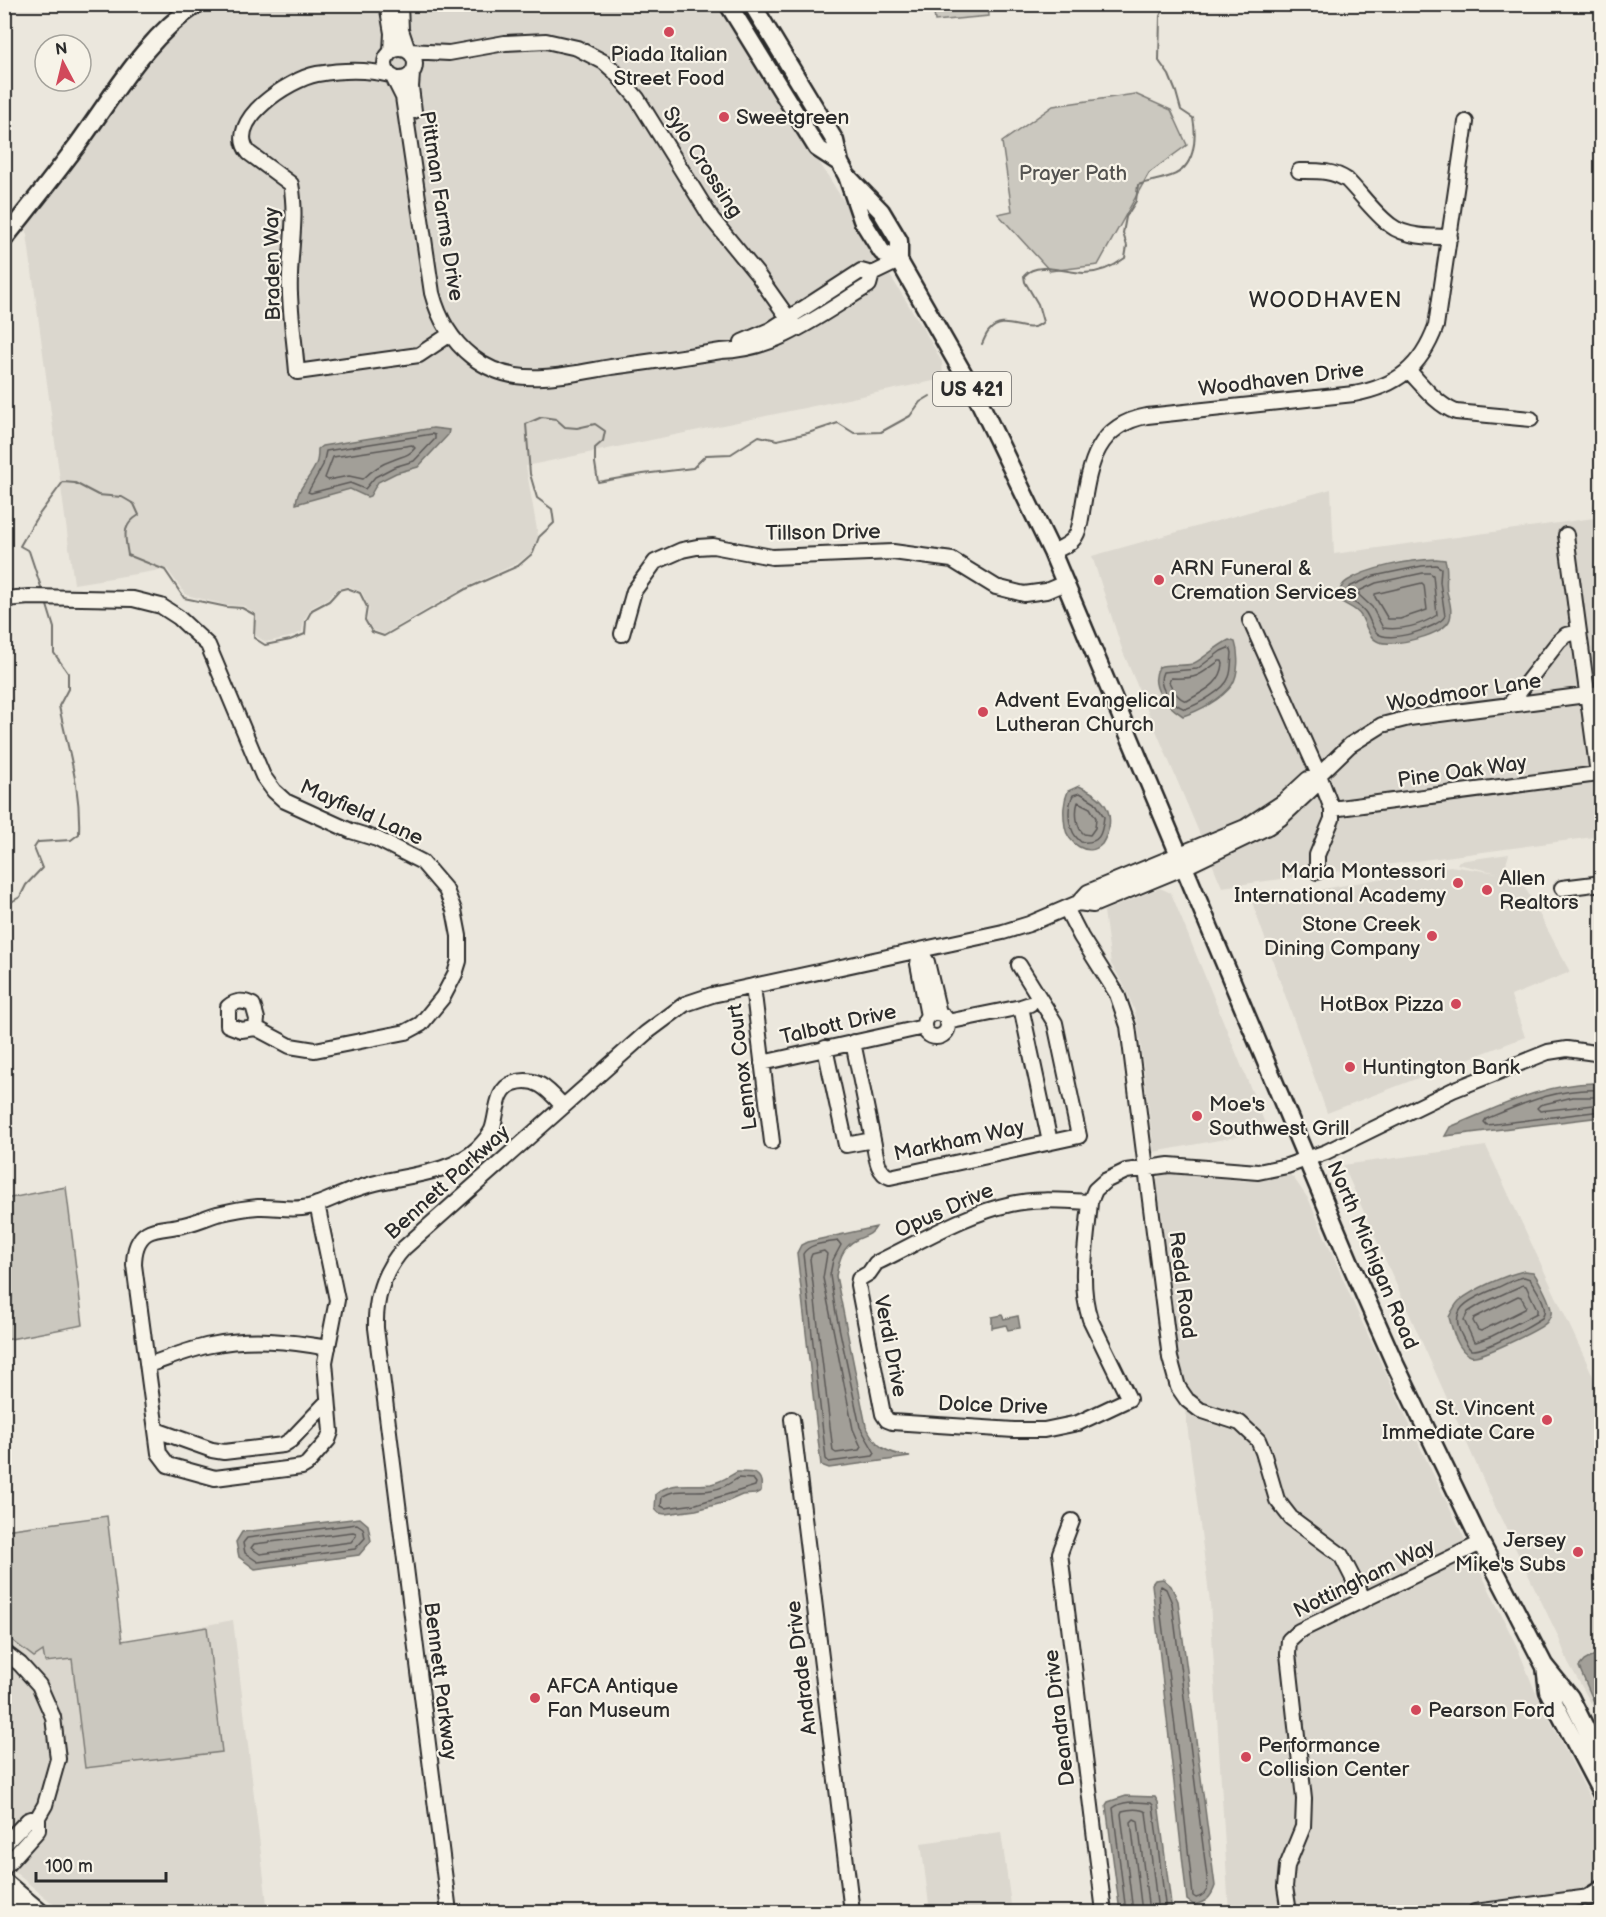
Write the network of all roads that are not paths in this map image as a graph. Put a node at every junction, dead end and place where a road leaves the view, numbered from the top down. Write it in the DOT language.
graph roads {
  1 [pos="197,4"];
  2 [pos="387,4"];
  3 [pos="400,4"];
  4 [pos="728,4"];
  5 [pos="752,4"];
  6 [pos="761,4"];
  7 [pos="408,51"];
  8 [pos="449,53"];
  9 [pos="388,55"];
  10 [pos="354,71"];
  11 [pos="414,72"];
  12 [pos="391,76"];
  13 [pos="1466,122"];
  14 [pos="835,141"];
  15 [pos="844,170"];
  16 [pos="1299,171"];
  17 [pos="1450,237"];
  18 [pos="4,240"];
  19 [pos="899,261"];
  20 [pos="792,324"];
  21 [pos="449,335"];
  22 [pos="1409,371"];
  23 [pos="516,375"];
  24 [pos="1531,419"];
  25 [pos="1566,535"];
  26 [pos="1052,552"];
  27 [pos="1065,583"];
  28 [pos="4,599"];
  29 [pos="1250,620"];
  30 [pos="1579,632"];
  31 [pos="622,634"];
  32 [pos="1594,694"];
  33 [pos="1509,705"];
  34 [pos="1317,777"];
  35 [pos="1332,809"];
  36 [pos="1182,860"];
  37 [pos="1317,872"];
  38 [pos="1602,883"];
  39 [pos="1562,888"];
  40 [pos="1072,906"];
  41 [pos="920,951"];
  42 [pos="1019,965"];
  43 [pos="753,986"];
  44 [pos="1040,1000"];
  45 [pos="1021,1007"];
  46 [pos="934,1020"];
  47 [pos="256,1028"];
  48 [pos="853,1042"];
  49 [pos="825,1048"];
  50 [pos="1602,1054"];
  51 [pos="762,1063"];
  52 [pos="563,1106"];
  53 [pos="873,1140"];
  54 [pos="772,1142"];
  55 [pos="1050,1142"];
  56 [pos="1307,1159"];
  57 [pos="1146,1168"];
  58 [pos="1090,1202"];
  59 [pos="317,1204"];
  60 [pos="859,1279"];
  61 [pos="328,1348"];
  62 [pos="148,1365"];
  63 [pos="328,1401"];
  64 [pos="792,1419"];
  65 [pos="887,1420"];
  66 [pos="156,1430"];
  67 [pos="1072,1521"];
  68 [pos="1481,1543"];
  69 [pos="1364,1600"];
  70 [pos="4,1652"];
  71 [pos="1545,1665"];
  72 [pos="1602,1761"];
  73 [pos="1602,1794"];
  74 [pos="38,1817"];
  75 [pos="4,1845"];
  76 [pos="4,1868"];
  77 [pos="4,1880"];
  78 [pos="1597,1894"];
  79 [pos="4,1898"];
  80 [pos="1560,1907"];
  81 [pos="21,1912"];
  82 [pos="42,1912"];
  83 [pos="449,1912"];
  84 [pos="852,1912"];
  85 [pos="1104,1912"];
  86 [pos="1289,1912"];
  87 [pos="1475,1912"];
  1 -- 18 [label="main road"];
  2 -- 9 [label="street"];
  3 -- 7 [label="street"];
  4 -- 15 [label="main road"];
  5 -- 14 [label="main road, US 421"];
  6 -- 14 [label="main road"];
  7 -- 8 [label="street"];
  7 -- 9 [label="street"];
  7 -- 11 [label="street"];
  8 -- 11 [label="street"];
  8 -- 20 [label="street, Sylo Crossing"];
  9 -- 10 [label="street, Braden Way"];
  9 -- 12 [label="street"];
  10 -- 12 [label="street, Braden Way"];
  10 -- 21 [label="street, Braden Way"];
  11 -- 12 [label="street"];
  11 -- 23 [label="street, Pittman Farms Drive"];
  12 -- 21 [label="street, Pittman Farms Drive"];
  13 -- 17 [label="street, Woodhaven Drive"];
  14 -- 15 [label="main road, US 421"];
  15 -- 19 [label="main road, US 421"];
  16 -- 17 [label="street"];
  17 -- 22 [label="street, Woodhaven Drive"];
  19 -- 20 [label="street, Pittman Farms Drive"];
  19 -- 26 [label="main road, North Michigan Road / US 421"];
  20 -- 23 [label="street, Pittman Farms Drive"];
  21 -- 23 [label="street, Pittman Farms Drive"];
  22 -- 24 [label="street"];
  22 -- 26 [label="street, Woodhaven Drive"];
  25 -- 30 [label="street"];
  26 -- 27 [label="main road, North Michigan Road / US 421"];
  27 -- 31 [label="street, Tillson Drive"];
  27 -- 36 [label="main road, North Michigan Road / US 421"];
  28 -- 47 [label="street, Mayfield Lane"];
  29 -- 34 [label="street"];
  30 -- 32 [label="street"];
  30 -- 33 [label="street"];
  32 -- 33 [label="street, Woodmoor Lane"];
  32 -- 35 [label="street, Pine Oak Way"];
  33 -- 34 [label="street, Woodmoor Lane"];
  34 -- 35 [label="street"];
  34 -- 36 [label="street, Woodmoor Lane"];
  35 -- 37 [label="street"];
  36 -- 40 [label="street, Bennett Parkway"];
  36 -- 56 [label="main road, North Michigan Road / US 421"];
  38 -- 39 [label="street"];
  40 -- 41 [label="street, Bennett Parkway"];
  40 -- 57 [label="street, Redd Road"];
  41 -- 43 [label="street, Bennett Parkway"];
  41 -- 46 [label="street"];
  42 -- 44 [label="street"];
  43 -- 51 [label="street, Lennox Court"];
  43 -- 52 [label="street, Bennett Parkway"];
  44 -- 45 [label="street, Talbott Drive"];
  44 -- 55 [label="street, Markham Way"];
  45 -- 46 [label="street, Talbott Drive"];
  45 -- 55 [label="street"];
  46 -- 48 [label="street, Talbott Drive"];
  48 -- 49 [label="street, Talbott Drive"];
  48 -- 53 [label="street, Markham Way"];
  49 -- 51 [label="street, Talbott Drive"];
  49 -- 53 [label="street"];
  50 -- 56 [label="street"];
  51 -- 54 [label="street, Lennox Court"];
  52 -- 59 [label="street"];
  52 -- 83 [label="street, Bennett Parkway"];
  53 -- 55 [label="street, Markham Way"];
  56 -- 57 [label="street"];
  56 -- 68 [label="main road, North Michigan Road / US 421"];
  57 -- 58 [label="street"];
  57 -- 69 [label="street, Redd Road"];
  58 -- 60 [label="street, Opus Drive"];
  58 -- 65 [label="street, Dolce Drive"];
  59 -- 61 [label="street"];
  59 -- 62 [label="street"];
  60 -- 65 [label="street, Verdi Drive"];
  61 -- 62 [label="street"];
  61 -- 63 [label="street"];
  62 -- 66 [label="street"];
  63 -- 66 [label="street"];
  63 -- 66 [label="street"];
  64 -- 84 [label="street, Andrade Drive"];
  67 -- 85 [label="street, Deandra Drive"];
  68 -- 69 [label="street, Nottingham Way"];
  68 -- 71 [label="main road, North Michigan Road / US 421"];
  69 -- 86 [label="street, Nottingham Way"];
  70 -- 74 [label="street"];
  71 -- 72 [label="main road, North Michigan Road / US 421"];
  71 -- 73 [label="main road, North Michigan Road / US 421"];
  74 -- 75 [label="street"];
  74 -- 76 [label="street"];
  77 -- 82 [label="street"];
  78 -- 80 [label="street"];
  79 -- 81 [label="street"];
  80 -- 87 [label="street"];
}
